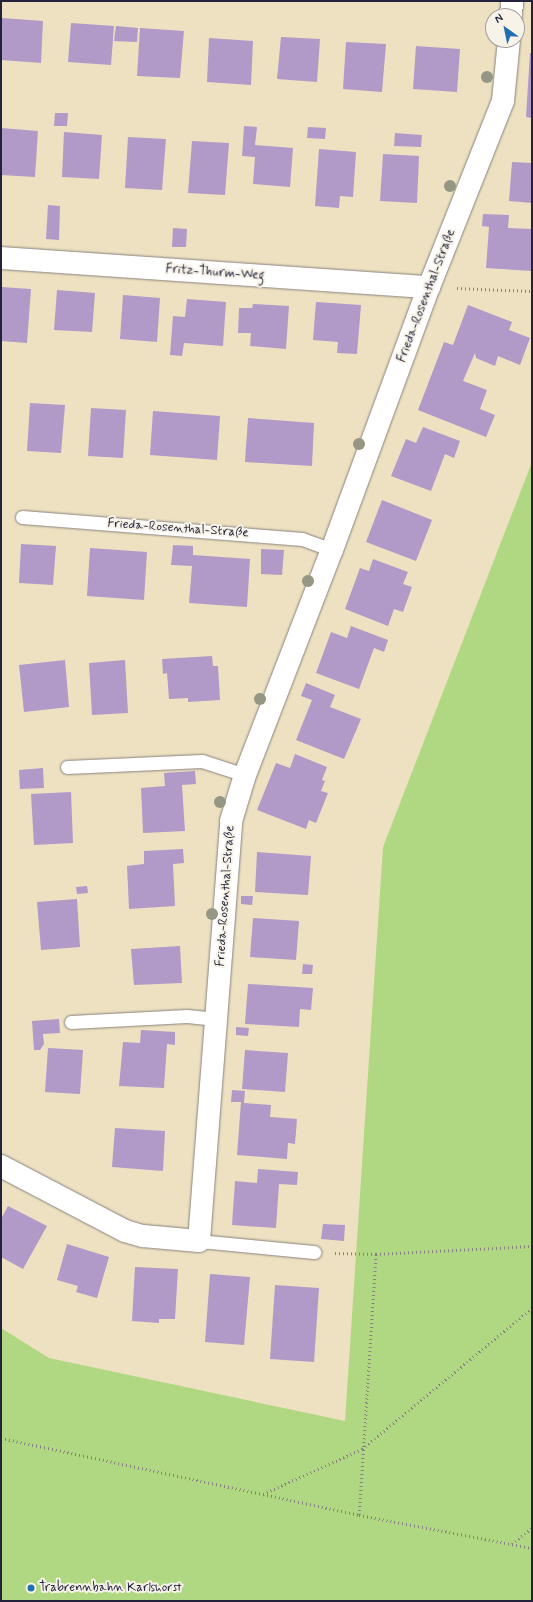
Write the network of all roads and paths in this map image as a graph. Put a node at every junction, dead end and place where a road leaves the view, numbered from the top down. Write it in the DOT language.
graph roads {
  1 [pos="508,48"];
  2 [pos="1,258"];
  3 [pos="429,287"];
  4 [pos="532,291"];
  5 [pos="22,517"];
  6 [pos="332,550"];
  7 [pos="67,767"];
  8 [pos="245,774"];
  9 [pos="216,1019"];
  10 [pos="70,1022"];
  11 [pos="1,1166"];
  12 [pos="199,1241"];
  13 [pos="532,1246"];
  14 [pos="314,1252"];
  15 [pos="352,1254"];
  16 [pos="376,1254"];
  17 [pos="532,1308"];
  18 [pos="1,1438"];
  19 [pos="362,1449"];
  20 [pos="262,1494"];
  21 [pos="358,1515"];
  22 [pos="532,1528"];
  23 [pos="512,1544"];
  24 [pos="532,1548"];
  1 -- 3 [label="street, Frieda-Rosenthal-Straße"];
  2 -- 3 [label="street, Fritz-Thurm-Weg"];
  3 -- 4 [label="path"];
  3 -- 6 [label="street, Frieda-Rosenthal-Straße"];
  5 -- 6 [label="lane, Frieda-Rosenthal-Straße"];
  6 -- 8 [label="street, Frieda-Rosenthal-Straße"];
  7 -- 8 [label="lane"];
  8 -- 9 [label="street, Frieda-Rosenthal-Straße"];
  9 -- 10 [label="lane"];
  9 -- 12 [label="street, Frieda-Rosenthal-Straße"];
  11 -- 12 [label="street"];
  12 -- 14 [label="lane"];
  13 -- 16 [label="path"];
  15 -- 16 [label="path"];
  16 -- 19 [label="path"];
  17 -- 19 [label="path"];
  18 -- 20 [label="path"];
  19 -- 20 [label="path"];
  19 -- 21 [label="path"];
  20 -- 21 [label="path"];
  21 -- 23 [label="path"];
  22 -- 23 [label="path"];
  23 -- 24 [label="path"];
}
